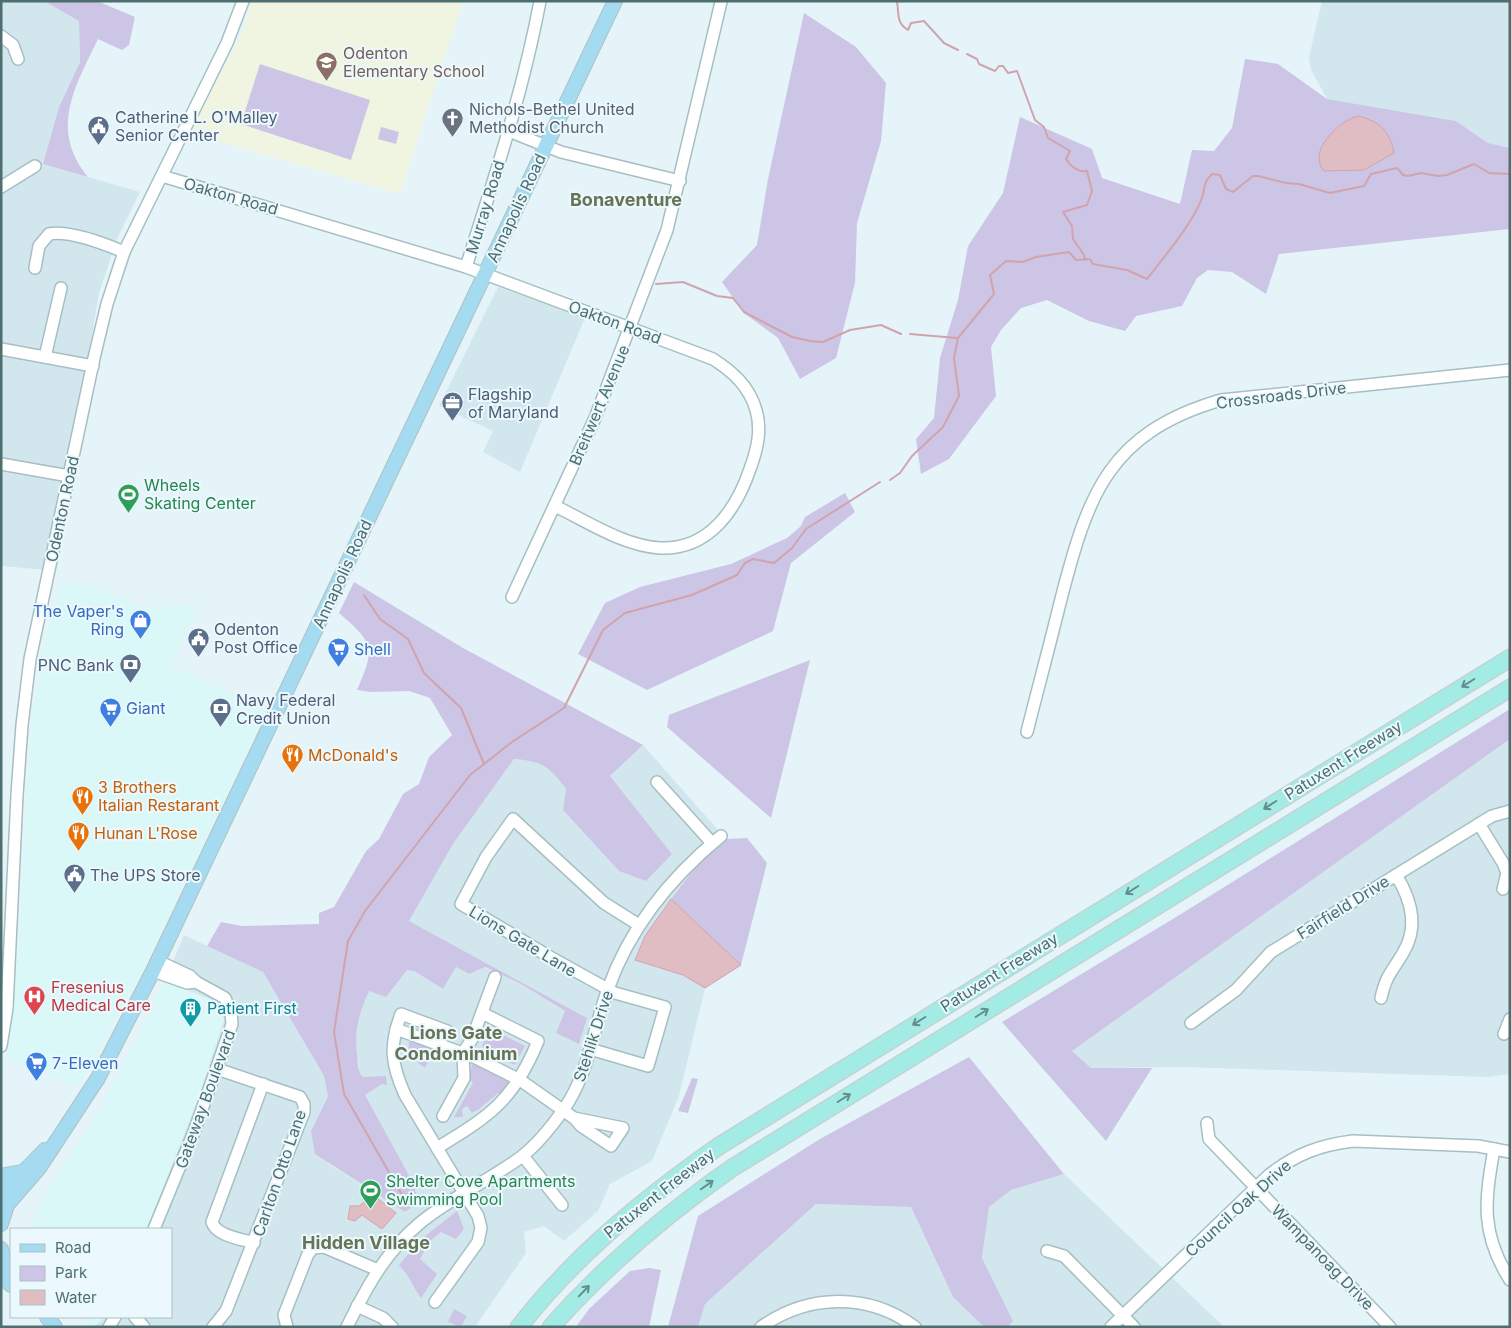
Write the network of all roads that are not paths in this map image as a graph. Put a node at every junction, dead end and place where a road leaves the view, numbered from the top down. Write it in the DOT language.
graph roads {
  1 [pos="243,1"];
  2 [pos="540,1"];
  3 [pos="615,1"];
  4 [pos="721,2"];
  5 [pos="1,36"];
  6 [pos="18,59"];
  7 [pos="509,131"];
  8 [pos="545,146"];
  9 [pos="35,166"];
  10 [pos="162,176"];
  11 [pos="680,181"];
  12 [pos="1,187"];
  13 [pos="124,252"];
  14 [pos="466,267"];
  15 [pos="35,268"];
  16 [pos="485,274"];
  17 [pos="61,288"];
  18 [pos="631,328"];
  19 [pos="1,349"];
  20 [pos="45,357"];
  21 [pos="93,366"];
  22 [pos="1510,370"];
  23 [pos="1,464"];
  24 [pos="68,476"];
  25 [pos="555,506"];
  26 [pos="512,597"];
  27 [pos="1510,658"];
  28 [pos="1510,688"];
  29 [pos="1027,732"];
  30 [pos="657,782"];
  31 [pos="1510,811"];
  32 [pos="1479,824"];
  33 [pos="1396,875"];
  34 [pos="1,885"];
  35 [pos="14,886"];
  36 [pos="1503,889"];
  37 [pos="639,925"];
  38 [pos="156,966"];
  39 [pos="495,977"];
  40 [pos="608,989"];
  41 [pos="1381,998"];
  42 [pos="4,1006"];
  43 [pos="482,1013"];
  44 [pos="1510,1019"];
  45 [pos="1191,1023"];
  46 [pos="396,1029"];
  47 [pos="447,1031"];
  48 [pos="1504,1034"];
  49 [pos="1,1046"];
  50 [pos="590,1050"];
  51 [pos="463,1053"];
  52 [pos="217,1069"];
  53 [pos="520,1080"];
  54 [pos="263,1084"];
  55 [pos="564,1109"];
  56 [pos="443,1116"];
  57 [pos="574,1118"];
  58 [pos="1207,1123"];
  59 [pos="56,1139"];
  60 [pos="437,1148"];
  61 [pos="1494,1149"];
  62 [pos="1510,1152"];
  63 [pos="523,1156"];
  64 [pos="22,1172"];
  65 [pos="1,1176"];
  66 [pos="1256,1187"];
  67 [pos="465,1193"];
  68 [pos="1,1195"];
  69 [pos="562,1205"];
  70 [pos="1,1224"];
  71 [pos="154,1228"];
  72 [pos="1,1238"];
  73 [pos="254,1243"];
  74 [pos="1,1249"];
  75 [pos="1047,1251"];
  76 [pos="10,1270"];
  77 [pos="378,1270"];
  78 [pos="1510,1280"];
  79 [pos="435,1302"];
  80 [pos="357,1306"];
  81 [pos="1123,1315"];
  82 [pos="213,1327"];
  83 [pos="288,1327"];
  84 [pos="347,1327"];
  85 [pos="392,1327"];
  86 [pos="518,1327"];
  87 [pos="551,1327"];
  88 [pos="761,1327"];
  89 [pos="915,1327"];
  90 [pos="1111,1327"];
  91 [pos="1134,1327"];
  92 [pos="1390,1327"];
  1 -- 10 [label="street, Odenton Road"];
  2 -- 7 [label="street, Murray Road"];
  3 -- 8 [label="main road, Annapolis Road"];
  4 -- 11 [label="street, Breitwert Avenue"];
  5 -- 6 [label="street"];
  7 -- 8 [label="street"];
  7 -- 14 [label="street, Murray Road"];
  8 -- 11 [label="street"];
  8 -- 16 [label="main road, Annapolis Road"];
  9 -- 12 [label="street"];
  10 -- 13 [label="street, Odenton Road"];
  10 -- 14 [label="street, Oakton Road"];
  11 -- 18 [label="street, Breitwert Avenue"];
  13 -- 15 [label="street"];
  13 -- 21 [label="street, Odenton Road"];
  14 -- 16 [label="street, Oakton Road"];
  16 -- 18 [label="street, Oakton Road"];
  16 -- 38 [label="main road, Annapolis Road"];
  17 -- 20 [label="street"];
  18 -- 25 [label="street, Breitwert Avenue"];
  18 -- 25 [label="street, Oakton Road"];
  19 -- 20 [label="street"];
  20 -- 21 [label="street"];
  21 -- 24 [label="street, Odenton Road"];
  22 -- 29 [label="street, Crossroads Drive"];
  23 -- 24 [label="street"];
  24 -- 35 [label="street, Odenton Road"];
  25 -- 26 [label="street, Breitwert Avenue"];
  27 -- 86 [label="highway, Patuxent Freeway, one-way"];
  87 -- 28 [label="highway, Patuxent Freeway, one-way"];
  30 -- 37 [label="street, Stehlik Drive"];
  31 -- 32 [label="street, Fairfield Drive"];
  32 -- 33 [label="street, Fairfield Drive"];
  32 -- 36 [label="street"];
  33 -- 41 [label="street"];
  33 -- 45 [label="street, Fairfield Drive"];
  34 -- 35 [label="street"];
  35 -- 42 [label="street, Odenton Road"];
  37 -- 40 [label="street, Stehlik Drive"];
  37 -- 40 [label="street, Lions Gate Lane"];
  38 -- 52 [label="street, Gateway Boulevard"];
  38 -- 59 [label="main road, Annapolis Road"];
  39 -- 43 [label="street"];
  40 -- 50 [label="street, Stehlik Drive"];
  40 -- 50 [label="street"];
  42 -- 49 [label="street, Odenton Road"];
  43 -- 51 [label="street"];
  43 -- 53 [label="street"];
  44 -- 48 [label="street"];
  46 -- 47 [label="street"];
  46 -- 51 [label="street"];
  46 -- 60 [label="street"];
  50 -- 55 [label="street, Stehlik Drive"];
  51 -- 53 [label="street"];
  51 -- 56 [label="street"];
  52 -- 54 [label="street, Carlton Otto Lane"];
  52 -- 71 [label="street, Gateway Boulevard"];
  53 -- 55 [label="street"];
  53 -- 60 [label="street"];
  54 -- 73 [label="street, Carlton Otto Lane"];
  54 -- 73 [label="street"];
  55 -- 57 [label="street"];
  55 -- 63 [label="street, Stehlik Drive"];
  58 -- 66 [label="street, Wampanoag Drive"];
  59 -- 64 [label="main road, Annapolis Road"];
  59 -- 70 [label="main road, Annapolis Road"];
  60 -- 67 [label="street"];
  61 -- 62 [label="street, Council Oak Drive"];
  61 -- 66 [label="street, Council Oak Drive"];
  61 -- 78 [label="street"];
  63 -- 67 [label="street, Stehlik Drive"];
  63 -- 69 [label="street"];
  64 -- 65 [label="main road"];
  64 -- 68 [label="main road, Annapolis Road"];
  66 -- 81 [label="street, Council Oak Drive"];
  66 -- 92 [label="street, Wampanoag Drive"];
  67 -- 77 [label="street, Stehlik Drive"];
  67 -- 79 [label="street"];
  70 -- 72 [label="main road"];
  73 -- 82 [label="street, Carlton Otto Lane"];
  74 -- 76 [label="main road"];
  75 -- 81 [label="street"];
  77 -- 80 [label="street, Stehlik Drive"];
  77 -- 83 [label="street"];
  80 -- 84 [label="street, Stehlik Drive"];
  80 -- 85 [label="street"];
  81 -- 90 [label="street, Council Oak Drive"];
  81 -- 91 [label="street"];
  88 -- 89 [label="street"];
}
